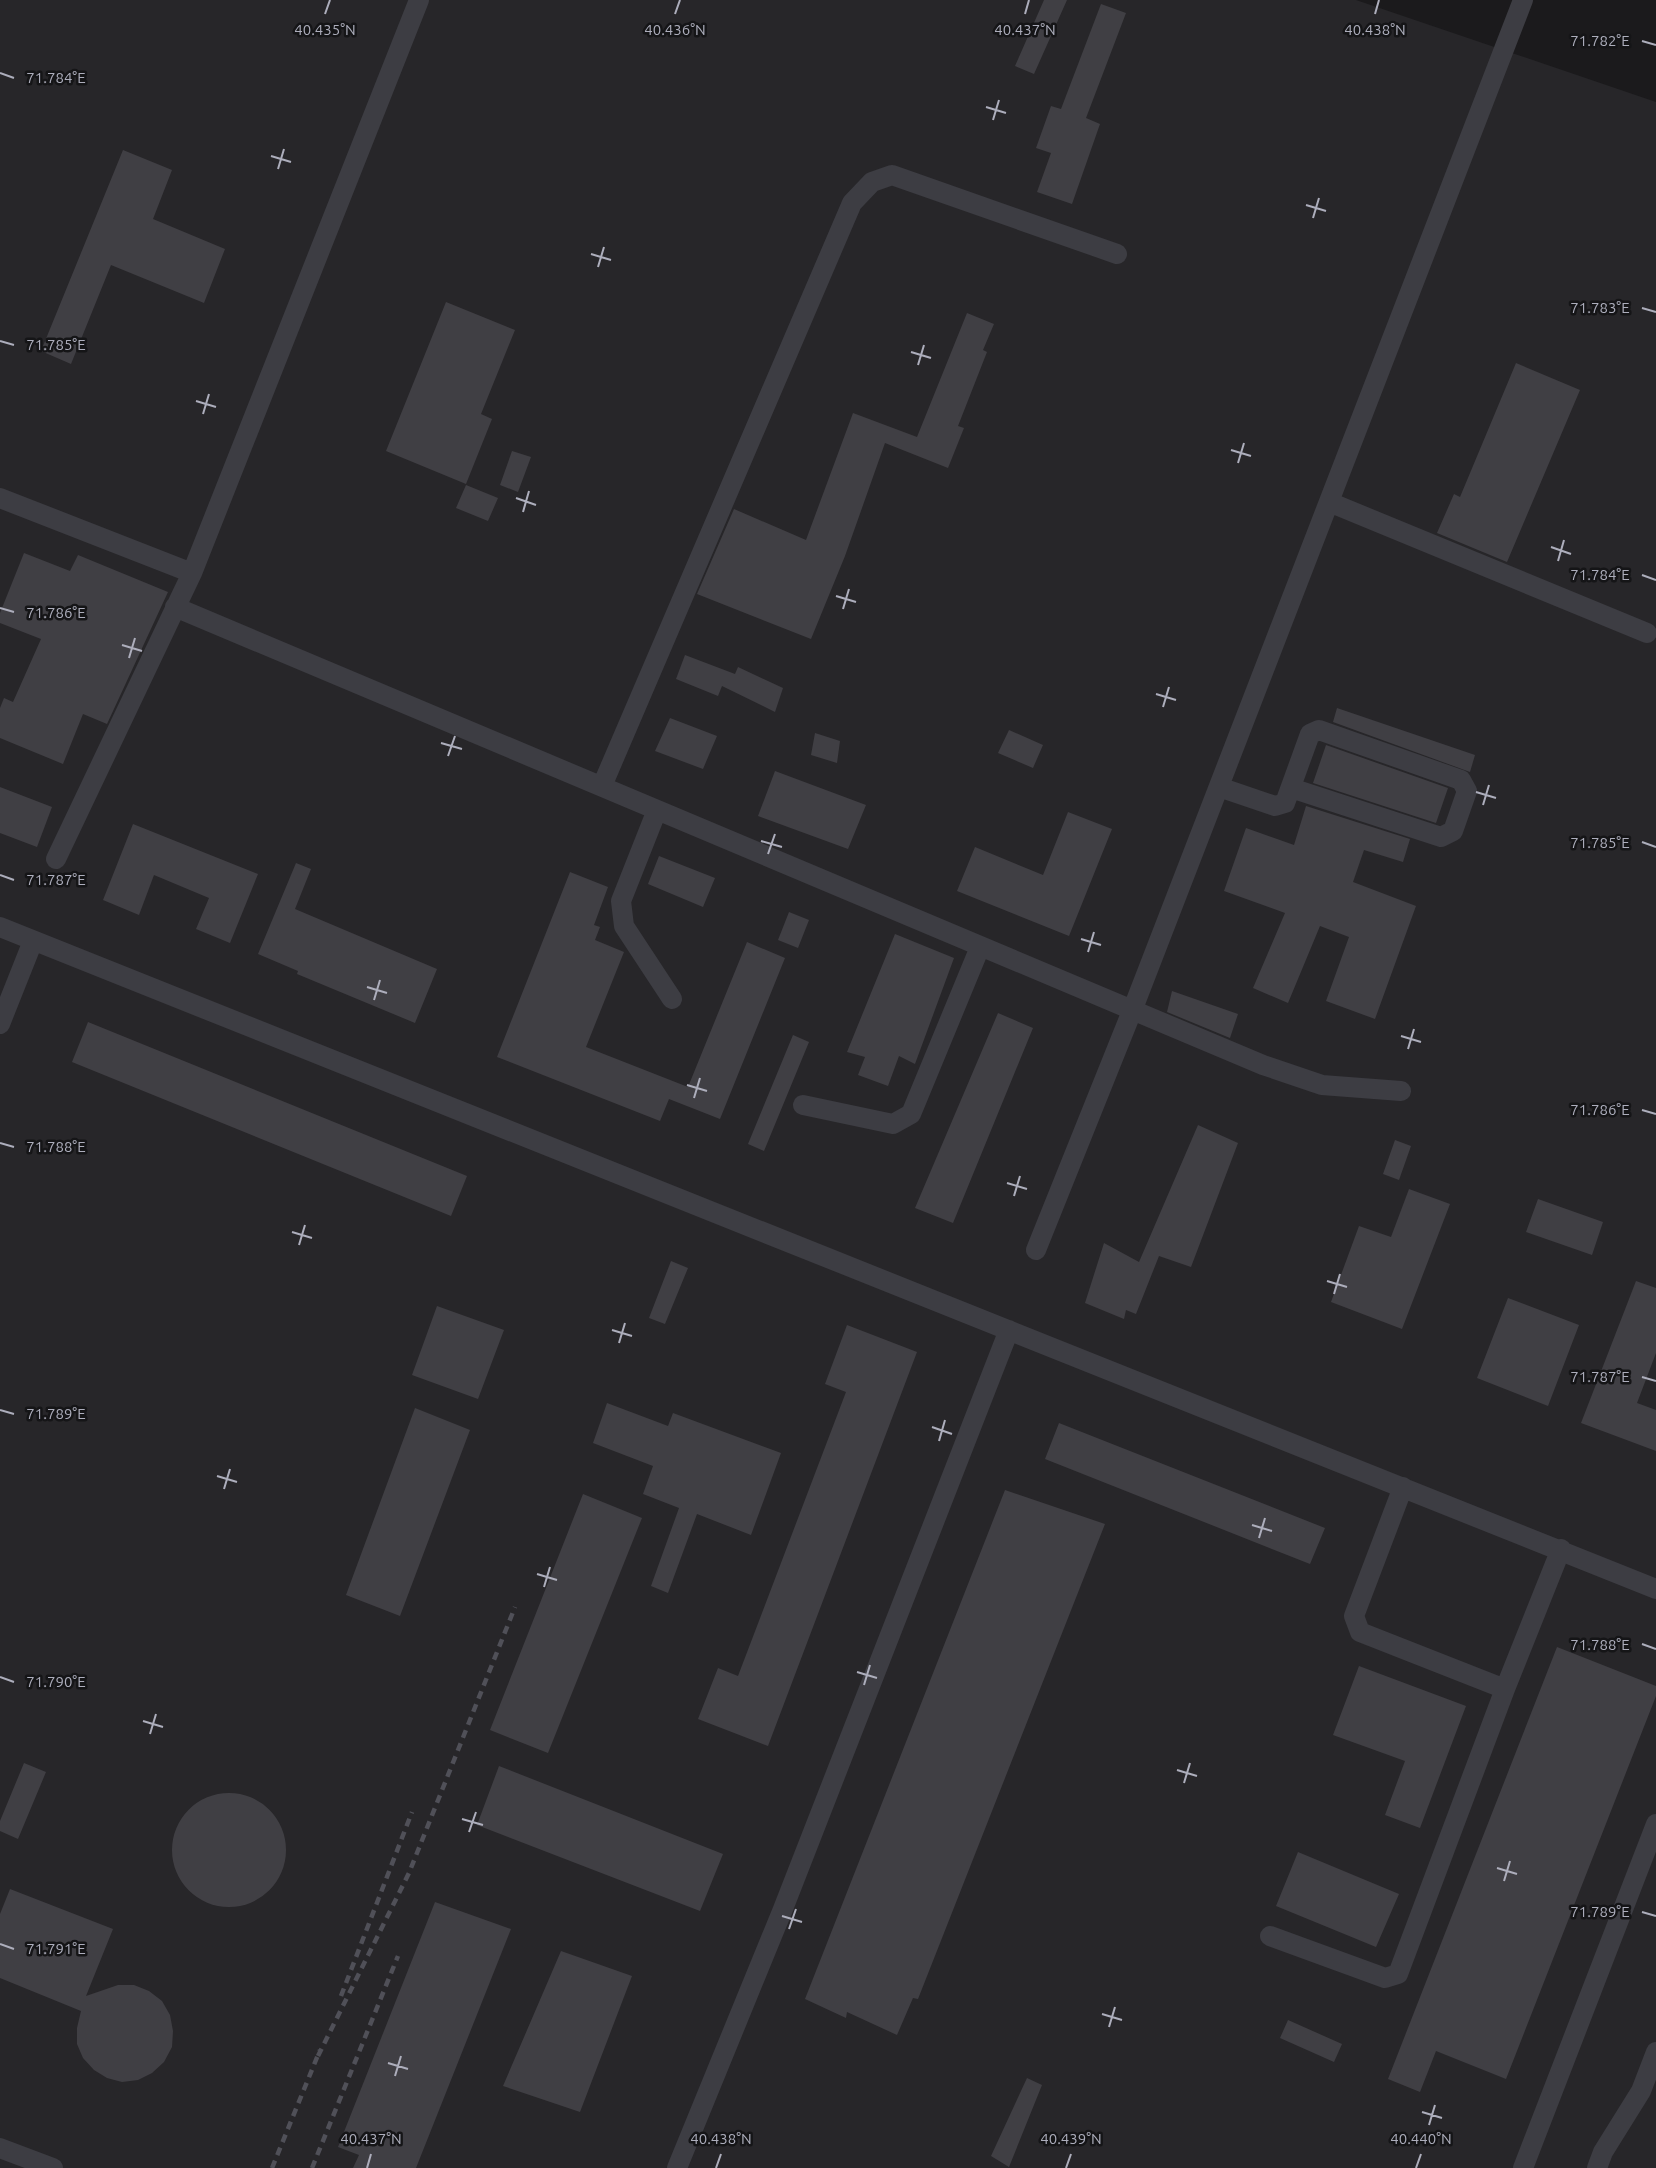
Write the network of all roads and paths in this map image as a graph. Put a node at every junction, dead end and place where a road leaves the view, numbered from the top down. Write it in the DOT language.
graph roads {
  1 [pos="419,0"];
  2 [pos="1523,0"];
  3 [pos="1117,254"];
  4 [pos="0,498"];
  5 [pos="1329,502"];
  6 [pos="192,573"];
  7 [pos="175,608"];
  8 [pos="1647,633"];
  9 [pos="602,786"];
  10 [pos="1219,787"];
  11 [pos="1291,788"];
  12 [pos="657,810"];
  13 [pos="56,859"];
  14 [pos="0,927"];
  15 [pos="33,940"];
  16 [pos="980,946"];
  17 [pos="672,999"];
  18 [pos="1132,1011"];
  19 [pos="0,1024"];
  20 [pos="1401,1091"];
  21 [pos="803,1105"];
  22 [pos="1036,1250"];
  23 [pos="1009,1330"];
  24 [pos="1402,1487"];
  25 [pos="1561,1549"];
  26 [pos="1656,1589"];
  27 [pos="1504,1689"];
  28 [pos="1656,1824"];
  29 [pos="1270,1936"];
  30 [pos="1656,2052"];
  31 [pos="0,2148"];
  32 [pos="53,2168"];
  33 [pos="677,2168"];
  34 [pos="1523,2168"];
  35 [pos="1597,2168"];
  1 -- 6 [label="street"];
  2 -- 5 [label="street"];
  3 -- 9 [label="street"];
  4 -- 6 [label="street"];
  5 -- 8 [label="street"];
  5 -- 10 [label="street"];
  6 -- 7 [label="street"];
  7 -- 9 [label="street"];
  7 -- 13 [label="street"];
  9 -- 12 [label="street"];
  10 -- 11 [label="street"];
  10 -- 18 [label="street"];
  11 -- 11 [label="street"];
  12 -- 16 [label="street"];
  12 -- 17 [label="street"];
  14 -- 15 [label="street"];
  15 -- 19 [label="street"];
  15 -- 23 [label="street"];
  16 -- 18 [label="street"];
  16 -- 21 [label="street"];
  18 -- 20 [label="street"];
  18 -- 22 [label="street"];
  23 -- 24 [label="street"];
  23 -- 33 [label="street"];
  24 -- 25 [label="street"];
  24 -- 27 [label="street"];
  25 -- 26 [label="street"];
  25 -- 27 [label="street"];
  27 -- 29 [label="street"];
  28 -- 34 [label="street"];
  30 -- 35 [label="street"];
  31 -- 32 [label="street"];
}
